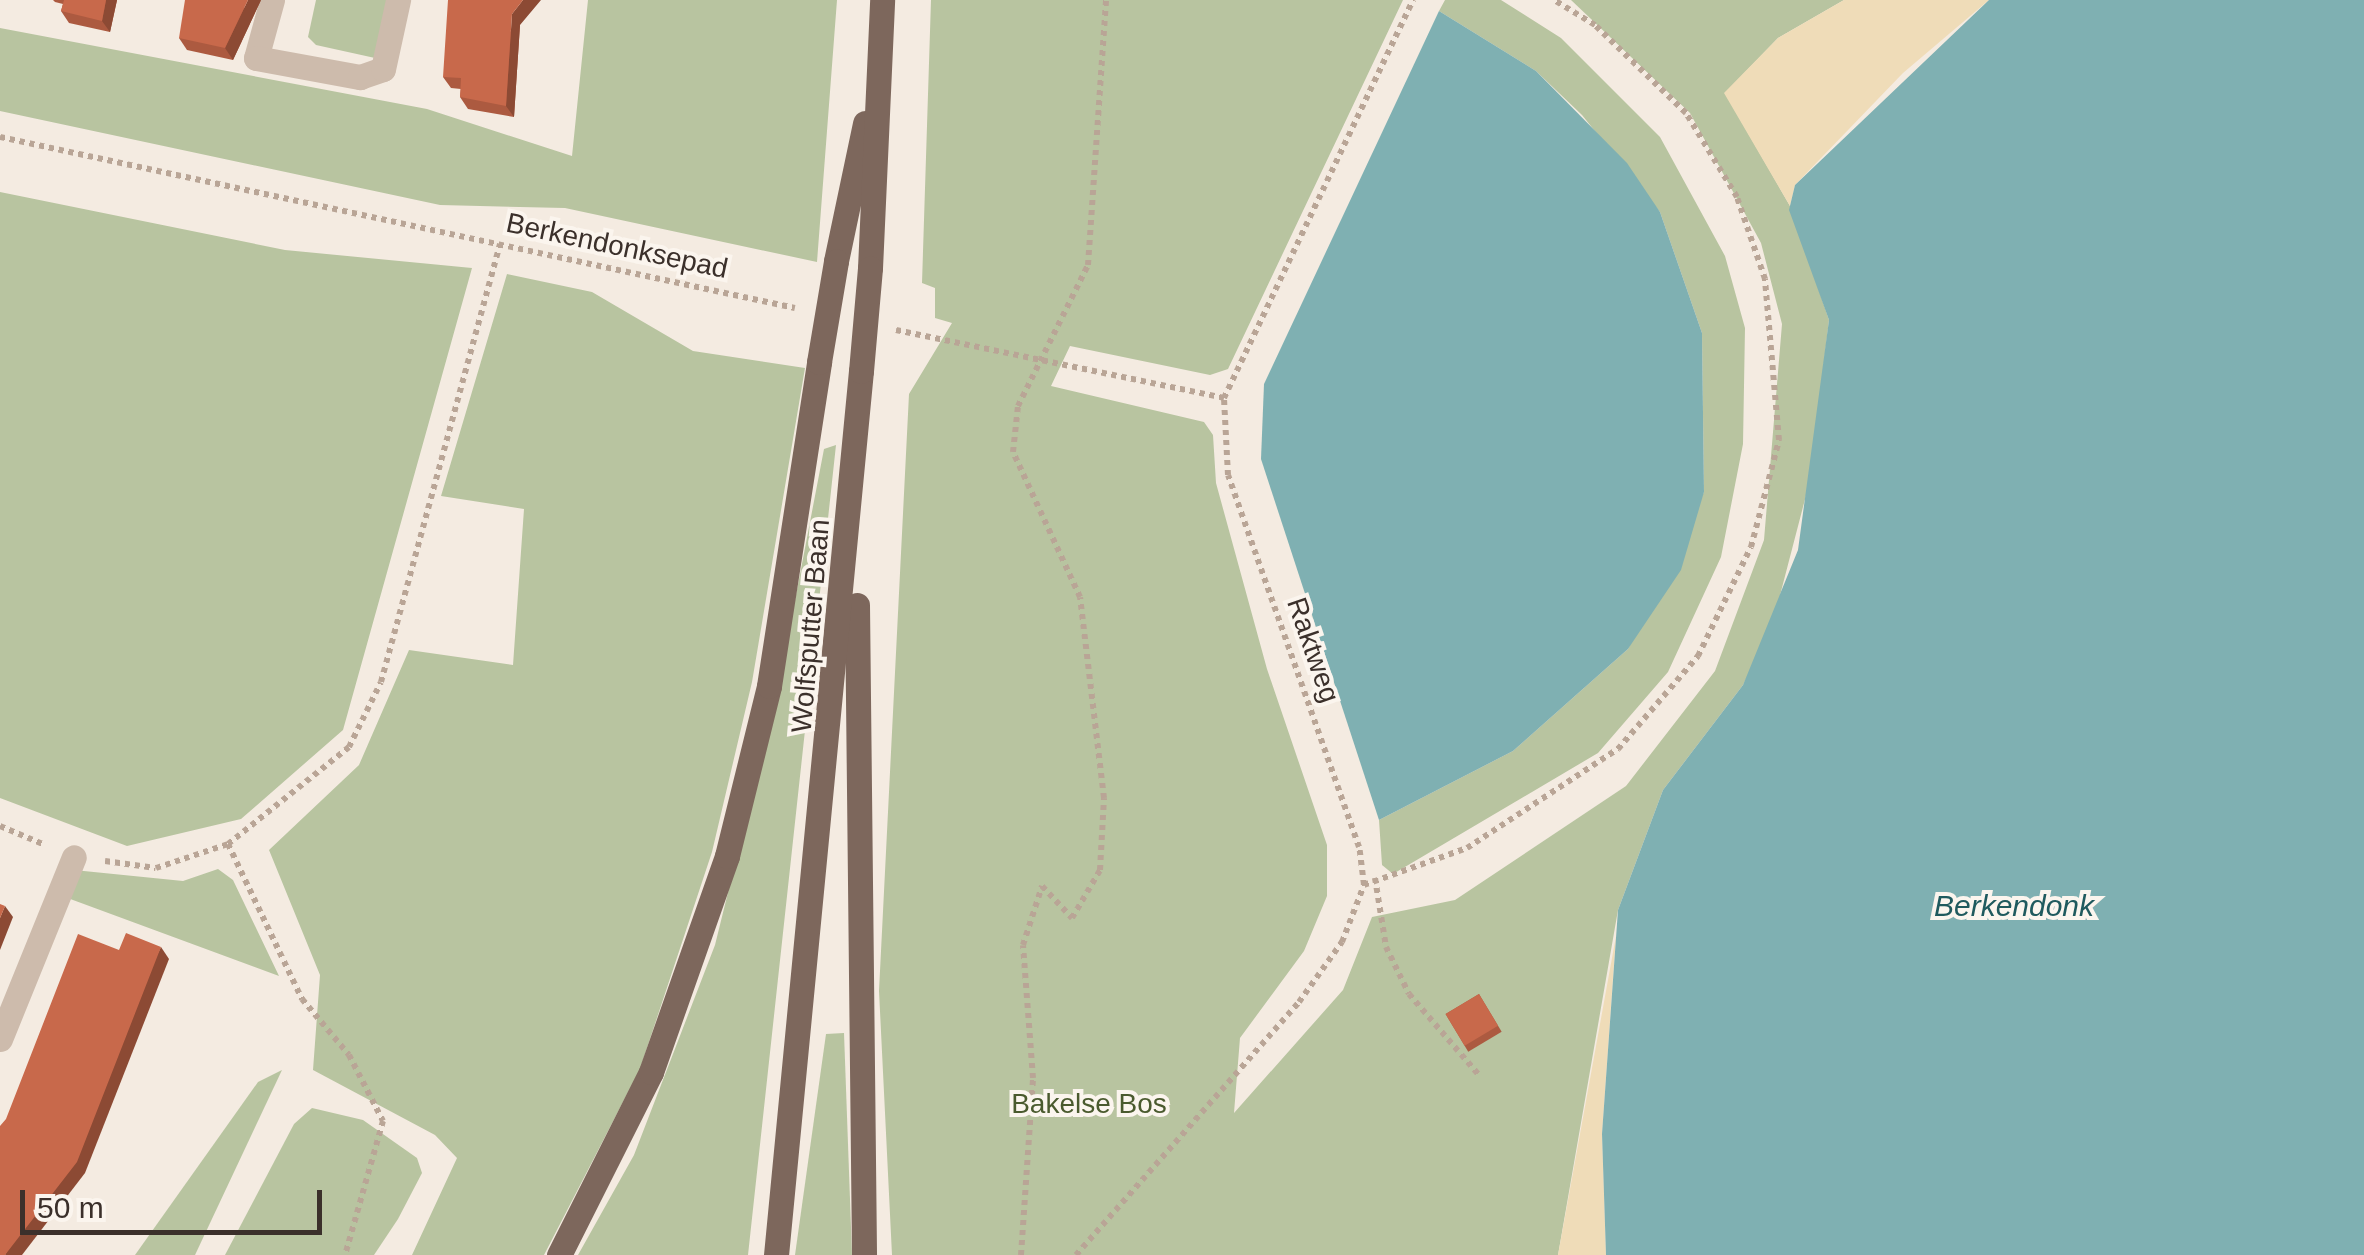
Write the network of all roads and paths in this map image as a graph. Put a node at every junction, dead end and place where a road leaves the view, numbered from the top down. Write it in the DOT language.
graph roads {
  1 [pos="272,0"];
  2 [pos="398,0"];
  3 [pos="882,0"];
  4 [pos="1106,0"];
  5 [pos="1413,0"];
  6 [pos="1554,0"];
  7 [pos="880,50"];
  8 [pos="0,136"];
  9 [pos="500,244"];
  10 [pos="809,311"];
  11 [pos="886,328"];
  12 [pos="1040,361"];
  13 [pos="1224,398"];
  14 [pos="855,479"];
  15 [pos="0,826"];
  16 [pos="228,844"];
  17 [pos="74,857"];
  18 [pos="1375,878"];
  19 [pos="1364,884"];
  20 [pos="0,1039"];
  21 [pos="1478,1074"];
  22 [pos="345,1255"];
  23 [pos="559,1255"];
  24 [pos="776,1255"];
  25 [pos="864,1255"];
  26 [pos="1021,1255"];
  27 [pos="1076,1255"];
  1 -- 2 [label="street"];
  3 -- 7 [label="main road, Wolfsputter Baan"];
  4 -- 12 [label="path"];
  5 -- 13 [label="path, Raktweg"];
  6 -- 18 [label="path"];
  7 -- 14 [label="main road, Wolfsputter Baan, bridge"];
  7 -- 23 [label="main road, bridge"];
  8 -- 9 [label="path, Berkendonksepad"];
  9 -- 10 [label="path, Berkendonksepad"];
  9 -- 16 [label="path"];
  11 -- 12 [label="path"];
  12 -- 13 [label="path"];
  12 -- 26 [label="path"];
  13 -- 19 [label="path, Raktweg"];
  14 -- 24 [label="main road, Wolfsputter Baan"];
  14 -- 25 [label="main road"];
  15 -- 17 [label="path"];
  16 -- 17 [label="path"];
  16 -- 22 [label="path"];
  17 -- 20 [label="street"];
  18 -- 19 [label="path"];
  18 -- 21 [label="path"];
  19 -- 27 [label="path"];
}
